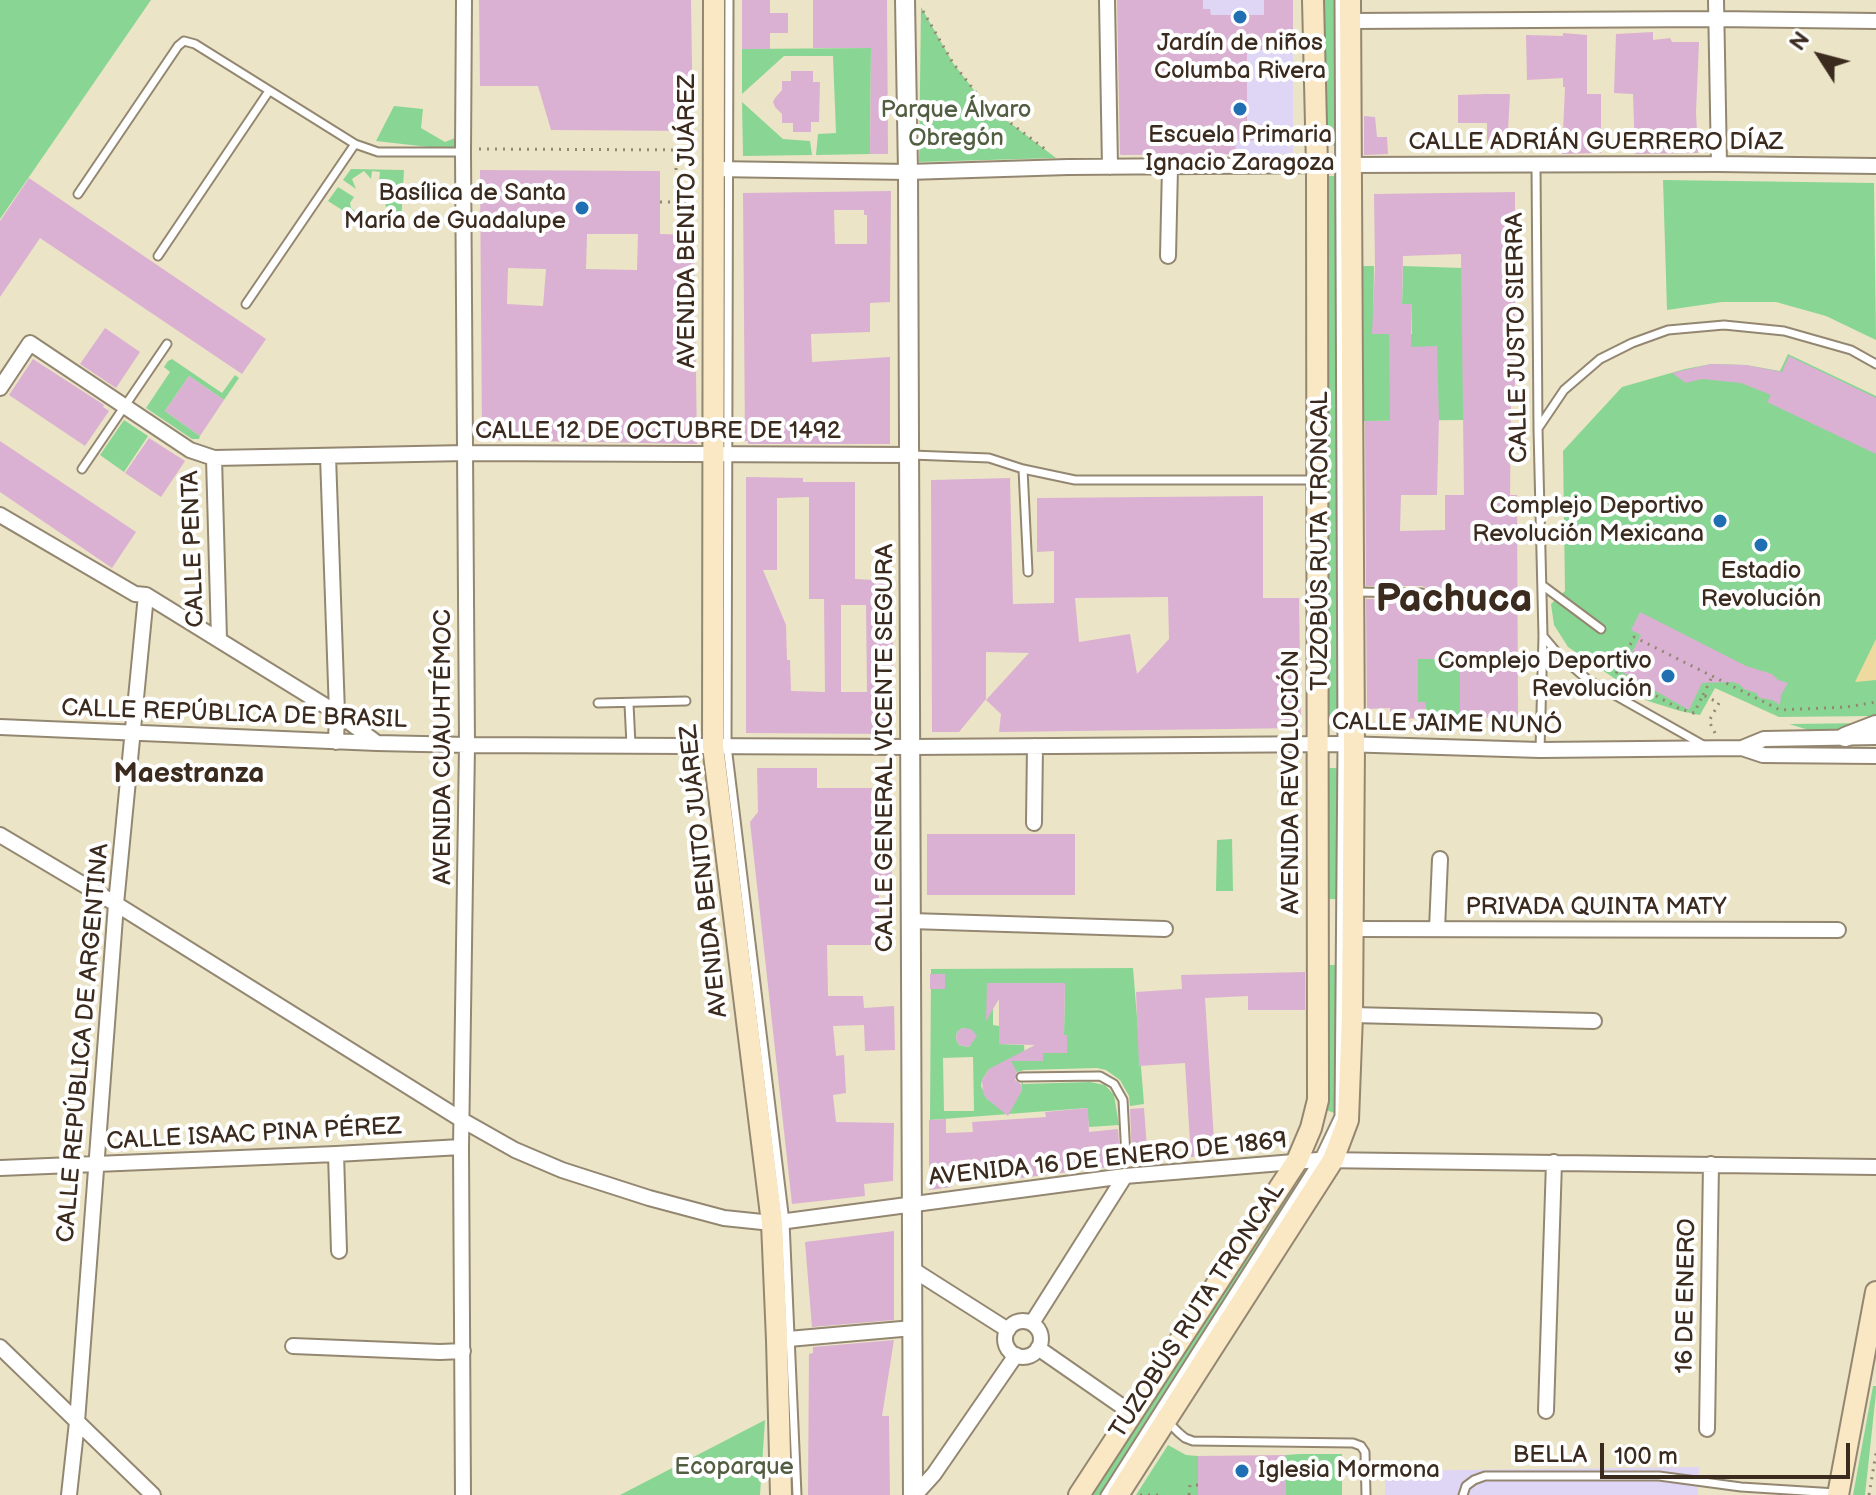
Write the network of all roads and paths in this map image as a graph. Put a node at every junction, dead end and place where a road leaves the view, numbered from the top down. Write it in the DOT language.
graph roads {
  1 [pos="464,0"];
  2 [pos="714,0"];
  3 [pos="729,0"];
  4 [pos="1107,0"];
  5 [pos="1313,0"];
  6 [pos="1339,0"];
  7 [pos="1716,0"];
  8 [pos="913,3"];
  9 [pos="1350,10"];
  10 [pos="1716,19"];
  11 [pos="1876,21"];
  12 [pos="269,91"];
  13 [pos="355,144"];
  14 [pos="676,150"];
  15 [pos="697,150"];
  16 [pos="463,152"];
  17 [pos="1719,164"];
  18 [pos="1346,165"];
  19 [pos="1536,165"];
  20 [pos="1317,166"];
  21 [pos="1876,166"];
  22 [pos="1068,167"];
  23 [pos="1110,167"];
  24 [pos="1170,167"];
  25 [pos="721,169"];
  26 [pos="908,172"];
  27 [pos="78,194"];
  28 [pos="660,202"];
  29 [pos="676,202"];
  30 [pos="698,202"];
  31 [pos="158,256"];
  32 [pos="1168,256"];
  33 [pos="246,304"];
  34 [pos="167,344"];
  35 [pos="1876,364"];
  36 [pos="0,388"];
  37 [pos="125,406"];
  38 [pos="1538,429"];
  39 [pos="466,453"];
  40 [pos="721,455"];
  41 [pos="909,455"];
  42 [pos="328,456"];
  43 [pos="214,458"];
  44 [pos="82,469"];
  45 [pos="1023,469"];
  46 [pos="1317,480"];
  47 [pos="0,515"];
  48 [pos="1028,572"];
  49 [pos="1542,585"];
  50 [pos="1355,592"];
  51 [pos="1422,593"];
  52 [pos="146,595"];
  53 [pos="1601,629"];
  54 [pos="1543,636"];
  55 [pos="219,639"];
  56 [pos="1712,676"];
  57 [pos="1703,695"];
  58 [pos="686,701"];
  59 [pos="1876,702"];
  60 [pos="598,703"];
  61 [pos="629,704"];
  62 [pos="337,713"];
  63 [pos="1876,725"];
  64 [pos="0,727"];
  65 [pos="134,734"];
  66 [pos="1845,737"];
  67 [pos="1876,737"];
  68 [pos="336,742"];
  69 [pos="377,743"];
  70 [pos="1318,744"];
  71 [pos="1348,744"];
  72 [pos="467,745"];
  73 [pos="631,745"];
  74 [pos="720,746"];
  75 [pos="1035,746"];
  76 [pos="910,747"];
  77 [pos="1707,747"];
  78 [pos="1723,748"];
  79 [pos="1742,748"];
  80 [pos="1540,750"];
  81 [pos="1876,756"];
  82 [pos="1034,823"];
  83 [pos="0,835"];
  84 [pos="1440,859"];
  85 [pos="116,904"];
  86 [pos="911,921"];
  87 [pos="1165,929"];
  88 [pos="1353,929"];
  89 [pos="1437,929"];
  90 [pos="1838,930"];
  91 [pos="1352,1015"];
  92 [pos="1594,1021"];
  93 [pos="1021,1077"];
  94 [pos="462,1120"];
  95 [pos="461,1147"];
  96 [pos="336,1154"];
  97 [pos="1326,1160"];
  98 [pos="1297,1161"];
  99 [pos="1554,1162"];
  100 [pos="96,1164"];
  101 [pos="1711,1164"];
  102 [pos="1125,1166"];
  103 [pos="1876,1167"];
  104 [pos="0,1168"];
  105 [pos="911,1204"];
  106 [pos="778,1222"];
  107 [pos="339,1251"];
  108 [pos="912,1269"];
  109 [pos="1876,1292"];
  110 [pos="1032,1323"];
  111 [pos="913,1328"];
  112 [pos="1008,1330"];
  113 [pos="784,1340"];
  114 [pos="293,1346"];
  115 [pos="0,1347"];
  116 [pos="1038,1348"];
  117 [pos="463,1351"];
  118 [pos="1016,1355"];
  119 [pos="1546,1411"];
  120 [pos="1133,1414"];
  121 [pos="1170,1414"];
  122 [pos="77,1422"];
  123 [pos="1707,1429"];
  124 [pos="1876,1453"];
  125 [pos="1198,1485"];
  126 [pos="1838,1494"];
  127 [pos="69,1495"];
  128 [pos="153,1495"];
  129 [pos="463,1495"];
  130 [pos="781,1495"];
  131 [pos="797,1495"];
  132 [pos="914,1495"];
  133 [pos="1079,1495"];
  134 [pos="1105,1495"];
  135 [pos="1118,1495"];
  136 [pos="1136,1495"];
  137 [pos="1162,1495"];
  138 [pos="1189,1495"];
  139 [pos="1366,1495"];
  140 [pos="1463,1495"];
  141 [pos="1869,1495"];
  1 -- 16 [label="street, AVENIDA CUAUHTÉMOC"];
  2 -- 25 [label="main road, AVENIDA BENITO JUÁREZ"];
  3 -- 25 [label="lane"];
  4 -- 23 [label="street"];
  5 -- 20 [label="main road, AVENIDA REVOLUCIÓN"];
  6 -- 18 [label="lane, TUZOBÚS RUTA TRONCAL"];
  7 -- 10 [label="street"];
  8 -- 22 [label="path"];
  8 -- 26 [label="street, CALLE GENERAL VICENTE SEGURA"];
  9 -- 10 [label="street"];
  9 -- 18 [label="main road"];
  10 -- 11 [label="street"];
  10 -- 17 [label="street"];
  12 -- 13 [label="lane"];
  12 -- 27 [label="lane"];
  12 -- 31 [label="lane"];
  13 -- 16 [label="lane"];
  13 -- 33 [label="lane"];
  14 -- 15 [label="path"];
  14 -- 16 [label="path"];
  14 -- 29 [label="path"];
  16 -- 39 [label="street, AVENIDA CUAUHTÉMOC"];
  17 -- 19 [label="street, CALLE ADRIÁN GUERRERO DÍAZ"];
  17 -- 21 [label="street, CALLE ADRIÁN GUERRERO DÍAZ"];
  18 -- 19 [label="street, CALLE ADRIÁN GUERRERO DÍAZ"];
  18 -- 20 [label="street, CALLE ADRIÁN GUERRERO DÍAZ"];
  18 -- 50 [label="main road"];
  18 -- 71 [label="lane, TUZOBÚS RUTA TRONCAL"];
  19 -- 38 [label="lane, CALLE JUSTO SIERRA"];
  20 -- 24 [label="street, CALLE ADRIÁN GUERRERO DÍAZ"];
  20 -- 46 [label="main road, AVENIDA REVOLUCIÓN"];
  22 -- 23 [label="street, CALLE ADRIÁN GUERRERO DÍAZ"];
  22 -- 26 [label="street, CALLE ADRIÁN GUERRERO DÍAZ"];
  23 -- 24 [label="street, CALLE ADRIÁN GUERRERO DÍAZ"];
  24 -- 32 [label="street"];
  25 -- 26 [label="street, CALLE ADRIÁN GUERRERO DÍAZ"];
  25 -- 40 [label="main road, AVENIDA BENITO JUÁREZ"];
  26 -- 41 [label="street, CALLE GENERAL VICENTE SEGURA"];
  28 -- 29 [label="path"];
  29 -- 30 [label="path"];
  34 -- 37 [label="lane"];
  35 -- 38 [label="lane"];
  36 -- 37 [label="street, CALLE 12 DE OCTUBRE DE 1492"];
  37 -- 43 [label="street, CALLE 12 DE OCTUBRE DE 1492"];
  37 -- 44 [label="lane"];
  38 -- 49 [label="lane, CALLE JUSTO SIERRA"];
  39 -- 40 [label="street, CALLE 12 DE OCTUBRE DE 1492"];
  39 -- 42 [label="street, CALLE 12 DE OCTUBRE DE 1492"];
  39 -- 72 [label="street, AVENIDA CUAUHTÉMOC"];
  40 -- 41 [label="street, CALLE 12 DE OCTUBRE DE 1492"];
  40 -- 74 [label="main road, AVENIDA BENITO JUÁREZ"];
  41 -- 45 [label="lane, CALLE 12 DE OCTUBRE DE 1492"];
  41 -- 76 [label="street, CALLE GENERAL VICENTE SEGURA"];
  42 -- 43 [label="street, CALLE 12 DE OCTUBRE DE 1492"];
  42 -- 62 [label="street"];
  43 -- 55 [label="street, CALLE PENTA"];
  45 -- 46 [label="lane, CALLE 12 DE OCTUBRE DE 1492"];
  45 -- 48 [label="lane"];
  46 -- 70 [label="main road, AVENIDA REVOLUCIÓN"];
  47 -- 52 [label="street"];
  49 -- 53 [label="lane"];
  49 -- 54 [label="lane, CALLE JUSTO SIERRA"];
  50 -- 51 [label="lane"];
  50 -- 71 [label="main road"];
  52 -- 55 [label="street"];
  52 -- 65 [label="street, CALLE REPÚBLICA DE ARGENTINA"];
  54 -- 77 [label="lane"];
  54 -- 80 [label="lane, CALLE JUSTO SIERRA"];
  55 -- 62 [label="street"];
  56 -- 57 [label="path"];
  56 -- 57 [label="path"];
  56 -- 59 [label="path"];
  57 -- 78 [label="path"];
  58 -- 61 [label="lane"];
  60 -- 61 [label="lane"];
  61 -- 73 [label="lane"];
  62 -- 68 [label="street"];
  62 -- 69 [label="street"];
  63 -- 66 [label="street"];
  64 -- 65 [label="street, CALLE REPÚBLICA DE BRASIL"];
  65 -- 68 [label="street, CALLE REPÚBLICA DE BRASIL"];
  65 -- 85 [label="street, CALLE REPÚBLICA DE ARGENTINA"];
  66 -- 67 [label="street, CALLE JAIME NUNÓ"];
  66 -- 79 [label="street, CALLE JAIME NUNÓ"];
  68 -- 69 [label="street, CALLE REPÚBLICA DE BRASIL"];
  69 -- 72 [label="street, CALLE REPÚBLICA DE BRASIL"];
  70 -- 71 [label="street, CALLE JAIME NUNÓ"];
  70 -- 75 [label="street, CALLE JAIME NUNÓ"];
  70 -- 98 [label="main road, AVENIDA REVOLUCIÓN"];
  71 -- 80 [label="street, CALLE JAIME NUNÓ"];
  71 -- 88 [label="main road"];
  71 -- 97 [label="lane, TUZOBÚS RUTA TRONCAL"];
  72 -- 73 [label="street, CALLE REPÚBLICA DE BRASIL"];
  72 -- 94 [label="street, AVENIDA CUAUHTÉMOC"];
  73 -- 74 [label="street, CALLE REPÚBLICA DE BRASIL"];
  74 -- 76 [label="street, CALLE JAIME NUNÓ"];
  74 -- 106 [label="main road, AVENIDA BENITO JUÁREZ"];
  75 -- 76 [label="street, CALLE JAIME NUNÓ"];
  75 -- 82 [label="street"];
  76 -- 86 [label="street, CALLE GENERAL VICENTE SEGURA"];
  77 -- 78 [label="street, CALLE JAIME NUNÓ"];
  77 -- 80 [label="street, CALLE JAIME NUNÓ"];
  78 -- 79 [label="street, CALLE JAIME NUNÓ"];
  79 -- 81 [label="street, CALLE JAIME NUNÓ"];
  83 -- 85 [label="street, AVENIDA 16 DE ENERO DE 1869"];
  84 -- 89 [label="street"];
  85 -- 94 [label="street, AVENIDA 16 DE ENERO DE 1869"];
  85 -- 100 [label="street, CALLE REPÚBLICA DE ARGENTINA"];
  86 -- 87 [label="street"];
  86 -- 105 [label="street, CALLE GENERAL VICENTE SEGURA"];
  88 -- 89 [label="street, PRIVADA QUINTA MATY"];
  88 -- 91 [label="main road"];
  89 -- 90 [label="street, PRIVADA QUINTA MATY"];
  91 -- 92 [label="street"];
  91 -- 97 [label="main road"];
  93 -- 102 [label="lane"];
  94 -- 95 [label="street, AVENIDA CUAUHTÉMOC"];
  94 -- 106 [label="street, AVENIDA 16 DE ENERO DE 1869"];
  95 -- 96 [label="street, CALLE ISAAC PINA PÉREZ"];
  95 -- 117 [label="street, AVENIDA CUAUHTÉMOC"];
  96 -- 100 [label="street, CALLE ISAAC PINA PÉREZ"];
  96 -- 107 [label="street"];
  97 -- 98 [label="street, AVENIDA 16 DE ENERO DE 1869"];
  97 -- 99 [label="street, AVENIDA 16 DE ENERO DE 1869"];
  97 -- 121 [label="main road"];
  97 -- 134 [label="lane, TUZOBÚS RUTA TRONCAL"];
  98 -- 102 [label="street, AVENIDA 16 DE ENERO DE 1869"];
  98 -- 120 [label="main road, AVENIDA REVOLUCIÓN"];
  99 -- 101 [label="street, AVENIDA 16 DE ENERO DE 1869"];
  99 -- 119 [label="street"];
  100 -- 104 [label="street, CALLE ISAAC PINA PÉREZ"];
  100 -- 122 [label="street, CALLE REPÚBLICA DE ARGENTINA"];
  101 -- 103 [label="street, AVENIDA 16 DE ENERO DE 1869"];
  101 -- 123 [label="street, 16 DE ENERO"];
  102 -- 105 [label="street, AVENIDA 16 DE ENERO DE 1869"];
  102 -- 110 [label="street"];
  105 -- 106 [label="street, AVENIDA 16 DE ENERO DE 1869"];
  105 -- 108 [label="street, CALLE GENERAL VICENTE SEGURA"];
  106 -- 113 [label="main road, AVENIDA BENITO JUÁREZ"];
  108 -- 111 [label="street, CALLE GENERAL VICENTE SEGURA"];
  108 -- 112 [label="street"];
  109 -- 126 [label="main road"];
  110 -- 112 [label="street"];
  110 -- 116 [label="street"];
  111 -- 113 [label="street"];
  111 -- 132 [label="street, CALLE GENERAL VICENTE SEGURA"];
  112 -- 118 [label="street"];
  113 -- 130 [label="main road, AVENIDA BENITO JUÁREZ"];
  113 -- 131 [label="lane"];
  114 -- 117 [label="street"];
  115 -- 122 [label="street"];
  116 -- 118 [label="street"];
  116 -- 120 [label="street"];
  117 -- 129 [label="street, AVENIDA CUAUHTÉMOC"];
  118 -- 132 [label="street"];
  120 -- 133 [label="main road, AVENIDA REVOLUCIÓN"];
  121 -- 135 [label="main road"];
  121 -- 139 [label="lane"];
  122 -- 127 [label="street, CALLE REPÚBLICA DE ARGENTINA"];
  122 -- 128 [label="street"];
  124 -- 141 [label="path"];
  125 -- 138 [label="path"];
  126 -- 140 [label="lane, BELLA"];
  136 -- 137 [label="path"];
}
